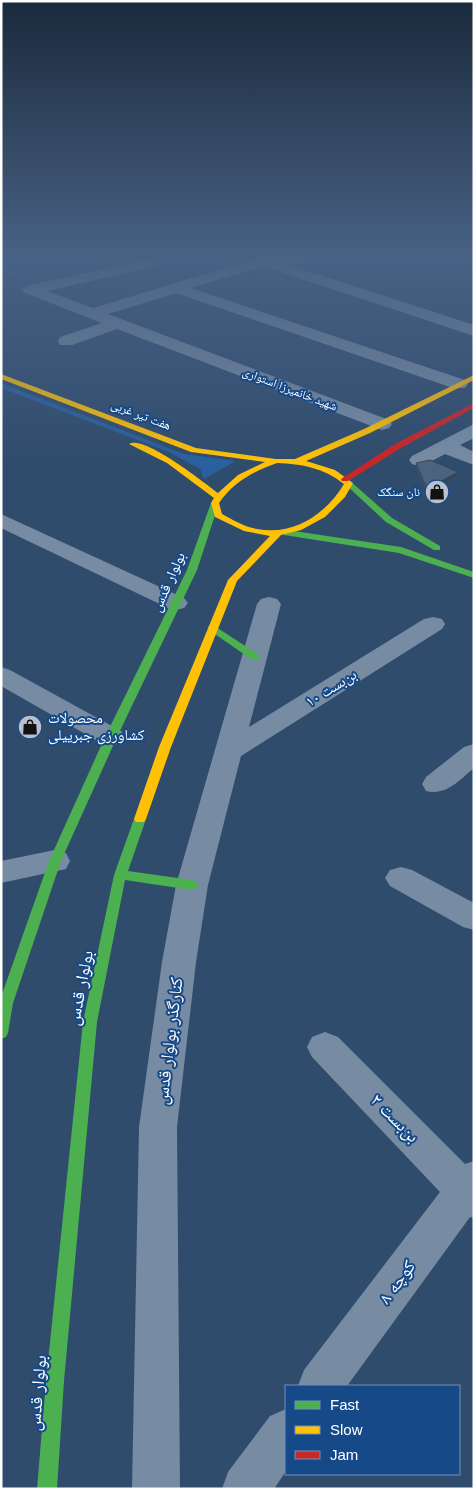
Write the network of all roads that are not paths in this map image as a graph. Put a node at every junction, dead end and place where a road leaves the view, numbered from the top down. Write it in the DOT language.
graph roads {
  1 [pos="117,323"];
  2 [pos="280,323"];
  3 [pos="448,323"];
  4 [pos="474,331"];
  5 [pos="66,341"];
  6 [pos="1,376"];
  7 [pos="467,381"];
  8 [pos="474,405"];
  9 [pos="474,422"];
  10 [pos="441,423"];
  11 [pos="375,428"];
  12 [pos="474,430"];
  13 [pos="118,439"];
  14 [pos="398,446"];
  15 [pos="445,446"];
  16 [pos="474,459"];
  17 [pos="276,460"];
  18 [pos="298,460"];
  19 [pos="419,460"];
  20 [pos="347,481"];
  21 [pos="216,500"];
  22 [pos="1,520"];
  23 [pos="283,533"];
  24 [pos="447,552"];
  25 [pos="222,571"];
  26 [pos="474,574"];
  27 [pos="233,580"];
  28 [pos="176,603"];
  29 [pos="269,604"];
  30 [pos="433,624"];
  31 [pos="214,628"];
  32 [pos="255,657"];
  33 [pos="1,675"];
  34 [pos="111,736"];
  35 [pos="228,752"];
  36 [pos="474,753"];
  37 [pos="436,784"];
  38 [pos="55,861"];
  39 [pos="1,872"];
  40 [pos="120,875"];
  41 [pos="401,878"];
  42 [pos="192,884"];
  43 [pos="474,918"];
  44 [pos="1,1033"];
  45 [pos="325,1047"];
  46 [pos="471,1189"];
  47 [pos="321,1385"];
  48 [pos="285,1433"];
  49 [pos="47,1489"];
  50 [pos="156,1489"];
  51 [pos="245,1489"];
  1 -- 5 [label="street"];
  1 -- 11 [label="street, شهید خانمیرزا استواری"];
  2 -- 7 [label="street"];
  3 -- 4 [label="street"];
  6 -- 17 [label="main road, هفت تیر غربی"];
  7 -- 11 [label="main road"];
  8 -- 10 [label="main road"];
  9 -- 10 [label="street"];
  10 -- 14 [label="main road"];
  11 -- 14 [label="main road"];
  11 -- 18 [label="main road"];
  12 -- 15 [label="street"];
  13 -- 21 [label="main road"];
  14 -- 20 [label="main road"];
  15 -- 16 [label="street"];
  15 -- 19 [label="street"];
  17 -- 18 [label="main road"];
  17 -- 21 [label="main road"];
  18 -- 20 [label="main road"];
  20 -- 23 [label="main road"];
  20 -- 24 [label="main road"];
  21 -- 23 [label="main road"];
  21 -- 28 [label="main road, بولوار قدس"];
  22 -- 28 [label="street"];
  23 -- 26 [label="main road"];
  23 -- 27 [label="main road, بولوار قدس"];
  25 -- 27 [label="main road"];
  27 -- 31 [label="main road, بولوار قدس"];
  28 -- 34 [label="main road, بولوار قدس"];
  29 -- 32 [label="street, کنارگذر بولوار قدس"];
  30 -- 35 [label="street, بن‌بست ۱۰"];
  31 -- 32 [label="main road"];
  31 -- 40 [label="main road, بولوار قدس"];
  32 -- 35 [label="street, کنارگذر بولوار قدس"];
  33 -- 34 [label="street"];
  34 -- 38 [label="main road, بولوار قدس"];
  35 -- 42 [label="street, کنارگذر بولوار قدس"];
  36 -- 37 [label="street"];
  38 -- 39 [label="street"];
  38 -- 44 [label="main road, بولوار قدس"];
  40 -- 42 [label="main road"];
  40 -- 49 [label="main road, بولوار قدس"];
  41 -- 43 [label="street"];
  42 -- 50 [label="street, کنارگذر بولوار قدس"];
  45 -- 46 [label="street, بن‌بست ۲"];
  46 -- 47 [label="street, کوچه ۸"];
  48 -- 51 [label="street"];
}
